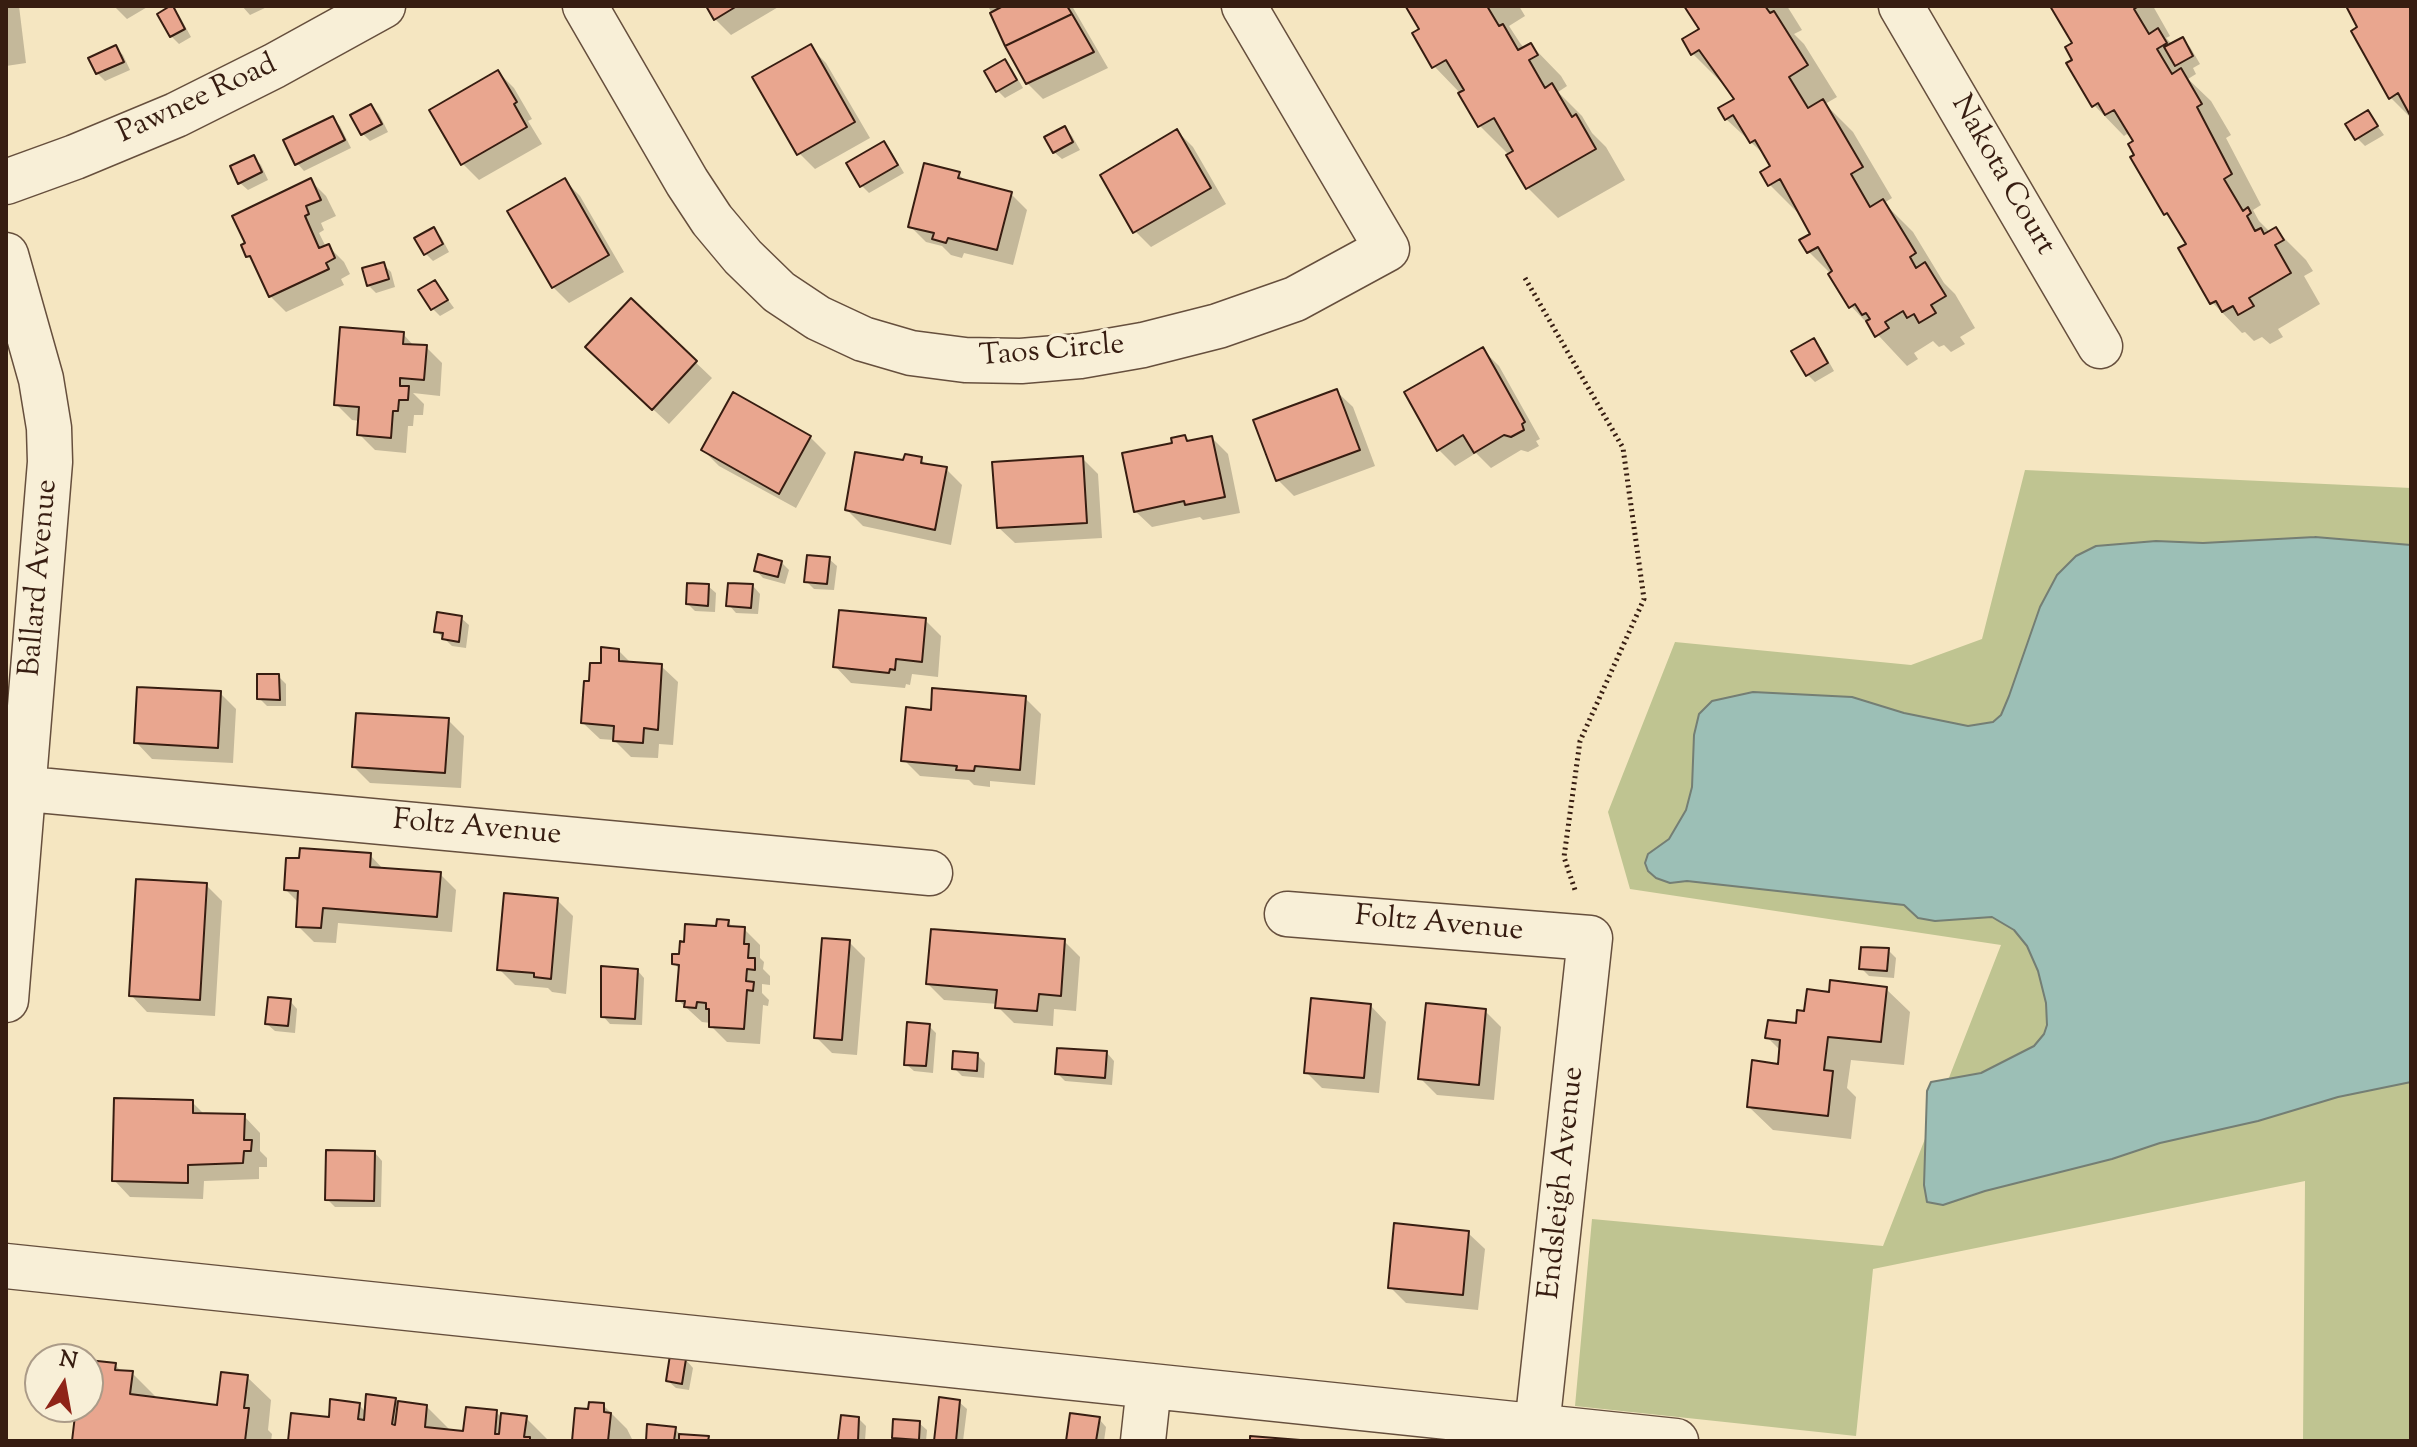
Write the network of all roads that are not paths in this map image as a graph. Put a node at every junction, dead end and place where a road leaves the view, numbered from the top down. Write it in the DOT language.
graph roads {
  1 [pos="383,6"];
  2 [pos="585,6"];
  3 [pos="1244,6"];
  4 [pos="1901,6"];
  5 [pos="6,182"];
  6 [pos="6,255"];
  7 [pos="2100,346"];
  8 [pos="15,788"];
  9 [pos="930,873"];
  10 [pos="1287,914"];
  11 [pos="1590,938"];
  12 [pos="6,1000"];
  13 [pos="6,1266"];
  14 [pos="1149,1386"];
  15 [pos="1537,1427"];
  16 [pos="1446,1429"];
  17 [pos="1143,1441"];
  18 [pos="1676,1441"];
  1 -- 5 [label="street, Pawnee Road"];
  2 -- 3 [label="street, Taos Circle"];
  4 -- 7 [label="street, Nakota Court"];
  6 -- 8 [label="street, Ballard Avenue"];
  8 -- 9 [label="street, Foltz Avenue"];
  8 -- 12 [label="street, Ballard Avenue"];
  10 -- 11 [label="street, Foltz Avenue"];
  11 -- 15 [label="street, Endsleigh Avenue"];
  13 -- 14 [label="street"];
  14 -- 16 [label="street"];
  14 -- 17 [label="street"];
  15 -- 16 [label="street"];
  15 -- 18 [label="street"];
}
